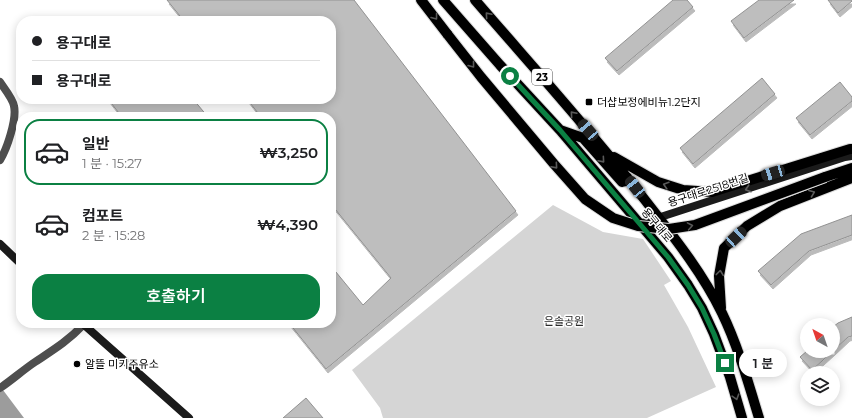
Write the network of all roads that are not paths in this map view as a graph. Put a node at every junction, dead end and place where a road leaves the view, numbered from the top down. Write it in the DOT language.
graph roads {
  1 [pos="421,0"];
  2 [pos="442,0"];
  3 [pos="475,0"];
  4 [pos="0,82"];
  5 [pos="560,130"];
  6 [pos="852,149"];
  7 [pos="608,154"];
  8 [pos="852,156"];
  9 [pos="0,160"];
  10 [pos="852,168"];
  11 [pos="627,177"];
  12 [pos="852,178"];
  13 [pos="659,218"];
  14 [pos="639,224"];
  15 [pos="0,244"];
  16 [pos="16,259"];
  17 [pos="682,277"];
  18 [pos="721,312"];
  19 [pos="79,328"];
  20 [pos="87,328"];
  21 [pos="729,328"];
  22 [pos="0,388"];
  23 [pos="189,418"];
  24 [pos="742,418"];
  25 [pos="759,418"];
  1 -- 10 [label="main road, one-way, bridge"];
  2 -- 5 [label="main road, 용구대로 / 23"];
  7 -- 3 [label="main road, 용구대로 / 23, one-way"];
  4 -- 9 [label="street"];
  5 -- 11 [label="main road, one-way"];
  5 -- 14 [label="main road, 용구대로 / 23"];
  6 -- 7 [label="main road, one-way"];
  7 -- 11 [label="main road, 용구대로 / 23"];
  8 -- 13 [label="street, 용구대로2518번길, one-way"];
  11 -- 13 [label="main road, 용구대로 / 23"];
  18 -- 12 [label="main road, one-way"];
  13 -- 14 [label="street, 용구대로2518번길"];
  13 -- 18 [label="main road, 용구대로 / 23"];
  14 -- 17 [label="main road, 용구대로 / 23"];
  15 -- 16 [label="street"];
  17 -- 21 [label="main road"];
  17 -- 24 [label="main road, 용구대로 / 23, one-way"];
  18 -- 21 [label="main road, 용구대로 / 23"];
  19 -- 22 [label="street"];
  20 -- 23 [label="street"];
  21 -- 25 [label="main road, 용구대로 / 23"];
}
